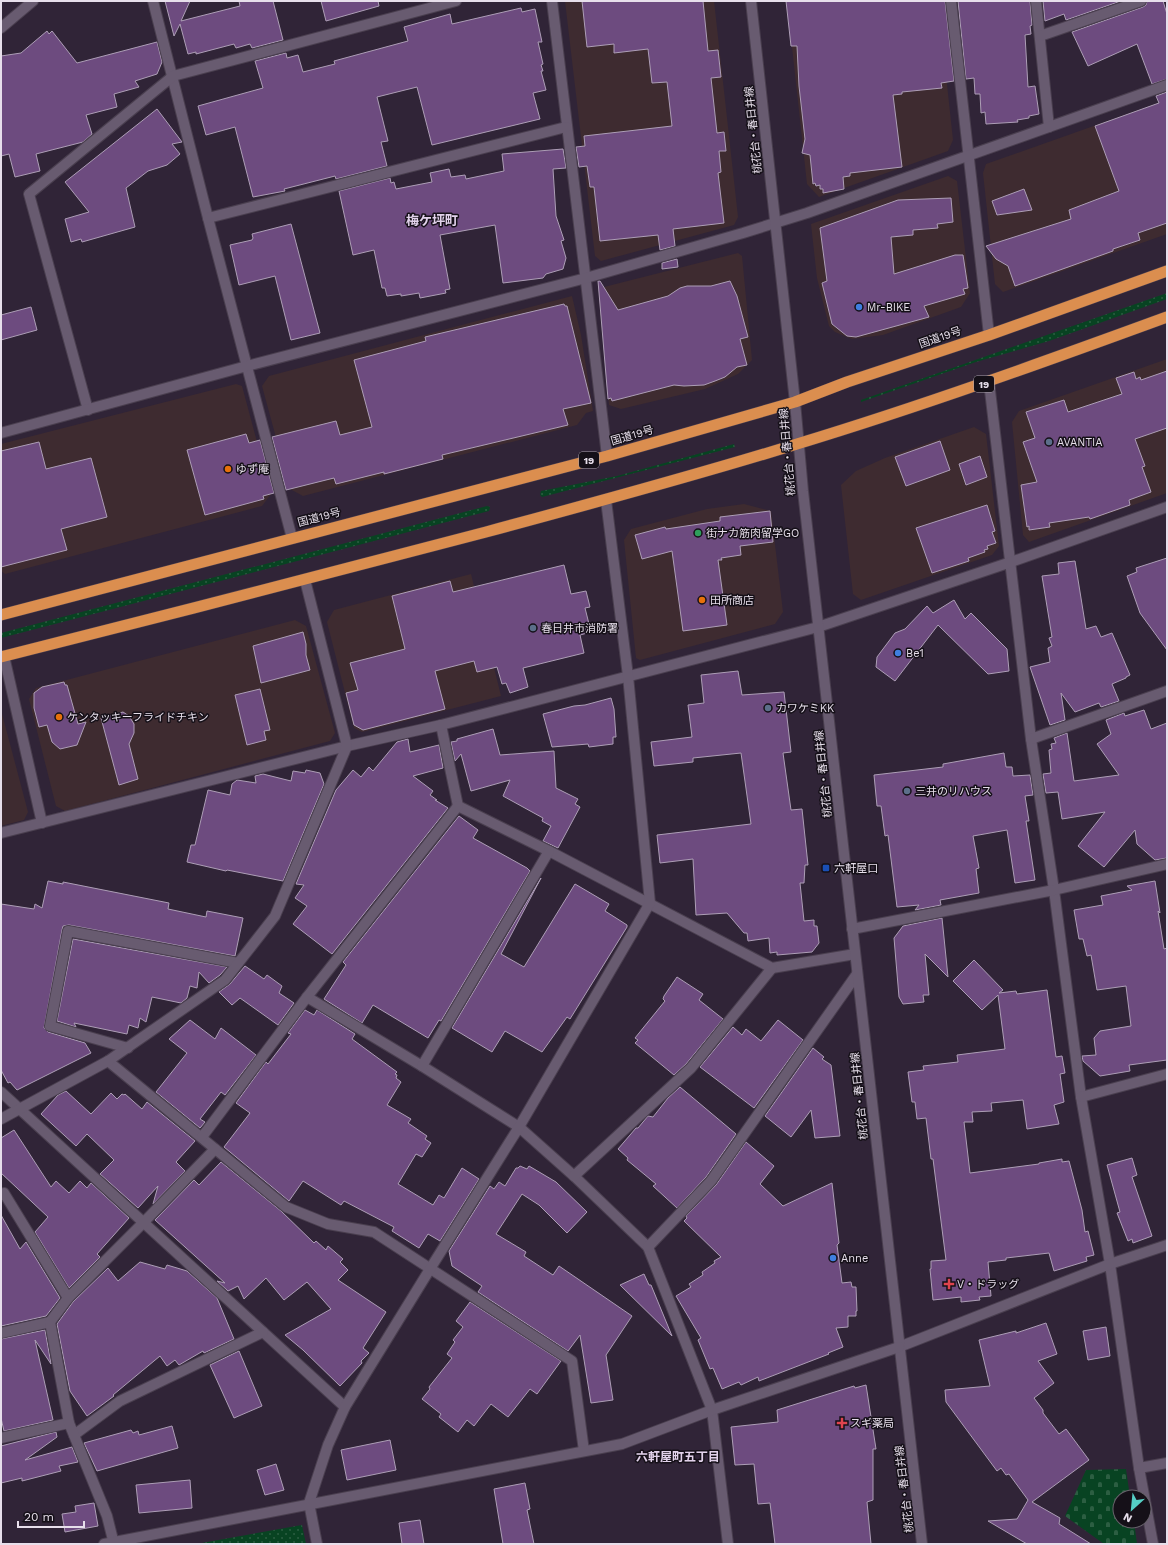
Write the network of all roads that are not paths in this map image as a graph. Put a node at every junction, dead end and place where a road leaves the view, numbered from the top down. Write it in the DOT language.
graph roads {
  1 [pos="33,1"];
  2 [pos="154,1"];
  3 [pos="456,1"];
  4 [pos="552,1"];
  5 [pos="751,1"];
  6 [pos="951,1"];
  7 [pos="1036,1"];
  8 [pos="1141,1"];
  9 [pos="1,28"];
  10 [pos="1040,36"];
  11 [pos="173,76"];
  12 [pos="1167,85"];
  13 [pos="566,127"];
  14 [pos="1049,127"];
  15 [pos="968,155"];
  16 [pos="208,218"];
  17 [pos="775,222"];
  18 [pos="1167,271"];
  19 [pos="586,278"];
  20 [pos="1167,318"];
  21 [pos="989,335"];
  22 [pos="247,366"];
  23 [pos="988,382"];
  24 [pos="795,402"];
  25 [pos="88,410"];
  26 [pos="1,433"];
  27 [pos="799,444"];
  28 [pos="607,456"];
  29 [pos="606,500"];
  30 [pos="1167,507"];
  31 [pos="292,538"];
  32 [pos="1011,562"];
  33 [pos="305,580"];
  34 [pos="1,614"];
  35 [pos="818,627"];
  36 [pos="2,657"];
  37 [pos="628,676"];
  38 [pos="1167,691"];
  39 [pos="441,726"];
  40 [pos="1031,739"];
  41 [pos="347,746"];
  42 [pos="458,806"];
  43 [pos="42,823"];
  44 [pos="1,833"];
  45 [pos="549,851"];
  46 [pos="1167,864"];
  47 [pos="1054,890"];
  48 [pos="650,903"];
  49 [pos="852,930"];
  50 [pos="855,954"];
  51 [pos="238,963"];
  52 [pos="772,968"];
  53 [pos="857,974"];
  54 [pos="307,997"];
  55 [pos="128,1048"];
  56 [pos="108,1061"];
  57 [pos="422,1066"];
  58 [pos="1167,1074"];
  59 [pos="1,1092"];
  60 [pos="1081,1097"];
  61 [pos="20,1109"];
  62 [pos="1,1119"];
  63 [pos="519,1127"];
  64 [pos="202,1137"];
  65 [pos="215,1149"];
  66 [pos="574,1176"];
  67 [pos="1,1195"];
  68 [pos="143,1223"];
  69 [pos="1167,1245"];
  70 [pos="648,1247"];
  71 [pos="1110,1264"];
  72 [pos="430,1269"];
  73 [pos="68,1298"];
  74 [pos="50,1322"];
  75 [pos="263,1332"];
  76 [pos="1,1333"];
  77 [pos="899,1347"];
  78 [pos="345,1407"];
  79 [pos="712,1410"];
  80 [pos="69,1423"];
  81 [pos="74,1435"];
  82 [pos="1,1438"];
  83 [pos="584,1451"];
  84 [pos="1167,1463"];
  85 [pos="1139,1468"];
  86 [pos="309,1503"];
  87 [pos="110,1543"];
  88 [pos="317,1544"];
  89 [pos="728,1544"];
  90 [pos="922,1544"];
  91 [pos="1153,1544"];
  1 -- 9 [label="street"];
  2 -- 11 [label="street"];
  3 -- 11 [label="street"];
  4 -- 13 [label="street"];
  5 -- 17 [label="street, 桃花台・春日井線"];
  6 -- 15 [label="street"];
  7 -- 10 [label="street"];
  8 -- 10 [label="street"];
  10 -- 14 [label="street"];
  11 -- 16 [label="street"];
  11 -- 25 [label="street"];
  12 -- 14 [label="street"];
  13 -- 16 [label="street"];
  13 -- 19 [label="street"];
  14 -- 15 [label="street"];
  15 -- 17 [label="street"];
  15 -- 21 [label="street"];
  16 -- 22 [label="street"];
  17 -- 19 [label="street"];
  17 -- 24 [label="street, 桃花台・春日井線"];
  18 -- 21 [label="highway, 国道19号 / 19"];
  19 -- 22 [label="street"];
  19 -- 28 [label="street"];
  20 -- 23 [label="highway, 19"];
  21 -- 24 [label="highway, 国道19号 / 19"];
  22 -- 25 [label="street"];
  22 -- 31 [label="street"];
  23 -- 27 [label="highway, 19"];
  23 -- 32 [label="street"];
  24 -- 27 [label="street, 桃花台・春日井線"];
  24 -- 28 [label="highway, 国道19号 / 19"];
  25 -- 26 [label="street"];
  27 -- 29 [label="highway, 19"];
  27 -- 35 [label="street, 桃花台・春日井線"];
  28 -- 31 [label="highway, 国道19号 / 19"];
  29 -- 33 [label="highway, 19"];
  29 -- 37 [label="street"];
  30 -- 32 [label="street"];
  31 -- 34 [label="highway, 国道19号 / 19"];
  32 -- 35 [label="street"];
  32 -- 40 [label="street"];
  33 -- 36 [label="highway, 19"];
  33 -- 41 [label="street"];
  35 -- 37 [label="street"];
  35 -- 49 [label="street, 桃花台・春日井線"];
  36 -- 43 [label="street"];
  37 -- 39 [label="street"];
  37 -- 48 [label="street"];
  38 -- 40 [label="street"];
  39 -- 41 [label="street"];
  39 -- 42 [label="street"];
  40 -- 47 [label="street"];
  41 -- 43 [label="street"];
  41 -- 51 [label="street"];
  42 -- 45 [label="street"];
  42 -- 54 [label="street"];
  43 -- 44 [label="street"];
  45 -- 48 [label="street"];
  45 -- 57 [label="street"];
  46 -- 47 [label="street"];
  47 -- 49 [label="street"];
  47 -- 60 [label="street"];
  48 -- 52 [label="street"];
  48 -- 63 [label="street"];
  49 -- 50 [label="street, 桃花台・春日井線"];
  50 -- 52 [label="street"];
  50 -- 53 [label="street, 桃花台・春日井線"];
  51 -- 55 [label="street"];
  51 -- 55 [label="street"];
  52 -- 66 [label="street"];
  53 -- 70 [label="street"];
  53 -- 77 [label="street, 桃花台・春日井線"];
  54 -- 57 [label="street"];
  54 -- 64 [label="street"];
  55 -- 56 [label="street"];
  56 -- 61 [label="street"];
  56 -- 64 [label="street"];
  57 -- 63 [label="street"];
  58 -- 60 [label="street"];
  59 -- 61 [label="street"];
  60 -- 71 [label="street"];
  61 -- 62 [label="street"];
  61 -- 68 [label="street"];
  63 -- 66 [label="street"];
  63 -- 72 [label="street"];
  64 -- 65 [label="street"];
  65 -- 68 [label="street"];
  65 -- 72 [label="street"];
  66 -- 70 [label="street"];
  67 -- 73 [label="street"];
  68 -- 73 [label="street"];
  68 -- 75 [label="street"];
  69 -- 71 [label="street"];
  70 -- 79 [label="street"];
  71 -- 77 [label="street"];
  71 -- 85 [label="street"];
  72 -- 78 [label="street"];
  72 -- 83 [label="street"];
  73 -- 74 [label="street"];
  74 -- 76 [label="street"];
  74 -- 80 [label="street"];
  75 -- 78 [label="street"];
  75 -- 81 [label="street"];
  77 -- 79 [label="street"];
  77 -- 90 [label="street, 桃花台・春日井線"];
  78 -- 86 [label="street"];
  79 -- 83 [label="street"];
  79 -- 89 [label="street"];
  80 -- 81 [label="street"];
  80 -- 82 [label="street"];
  81 -- 87 [label="street"];
  83 -- 86 [label="street"];
  84 -- 85 [label="street"];
  85 -- 91 [label="street"];
  86 -- 87 [label="street"];
  86 -- 88 [label="street"];
}
